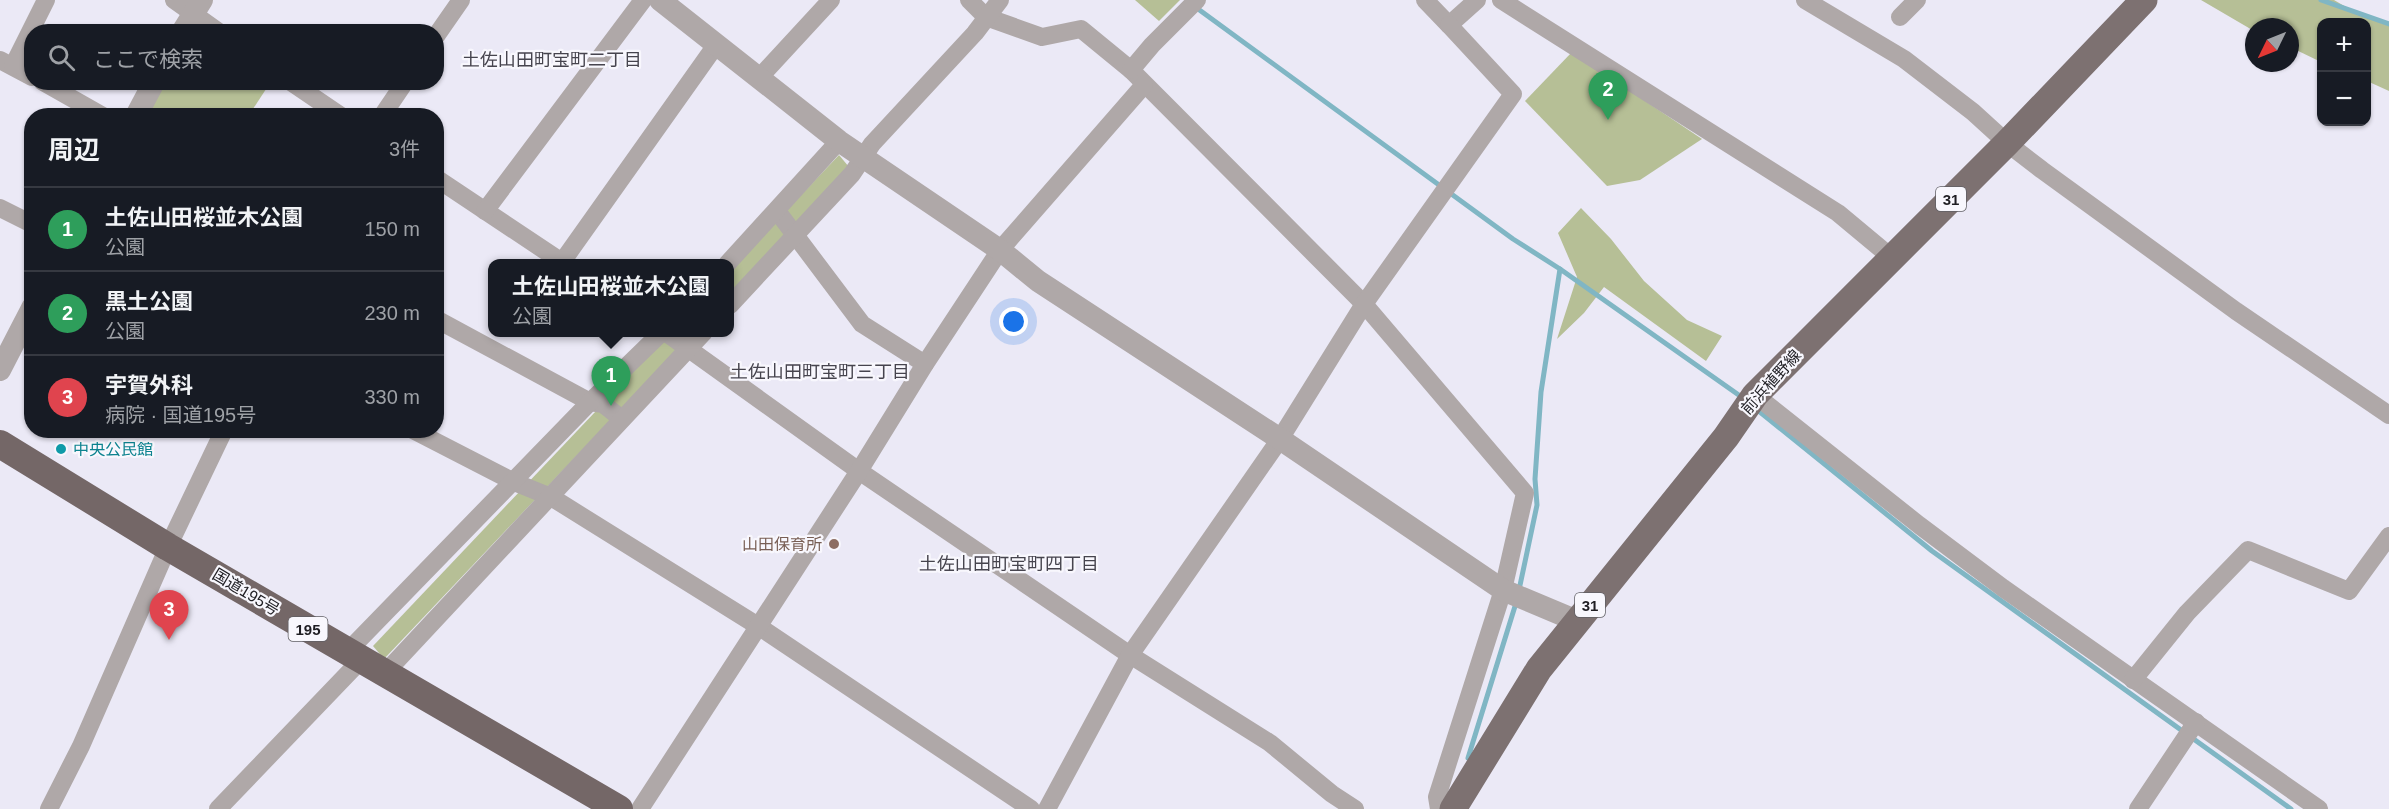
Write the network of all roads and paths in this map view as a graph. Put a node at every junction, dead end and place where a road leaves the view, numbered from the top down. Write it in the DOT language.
graph roads {
  1 [pos="46,0"];
  2 [pos="174,0"];
  3 [pos="461,0"];
  4 [pos="643,0"];
  5 [pos="660,0"];
  6 [pos="831,0"];
  7 [pos="969,0"];
  8 [pos="1000,0"];
  9 [pos="1425,0"];
  10 [pos="1477,0"];
  11 [pos="1501,0"];
  12 [pos="1805,0"];
  13 [pos="1917,0"];
  14 [pos="2144,0"];
  15 [pos="1190,6"];
  16 [pos="193,15"];
  17 [pos="986,17"];
  18 [pos="1900,17"];
  19 [pos="31,24"];
  20 [pos="207,24"];
  21 [pos="444,24"];
  22 [pos="1449,25"];
  23 [pos="24,35"];
  24 [pos="716,45"];
  25 [pos="6,63"];
  26 [pos="1131,70"];
  27 [pos="24,72"];
  28 [pos="759,78"];
  29 [pos="1144,85"];
  30 [pos="57,90"];
  31 [pos="150,90"];
  32 [pos="303,90"];
  33 [pos="400,90"];
  34 [pos="90,108"];
  35 [pos="139,108"];
  36 [pos="329,108"];
  37 [pos="387,108"];
  38 [pos="839,141"];
  39 [pos="2007,143"];
  40 [pos="863,158"];
  41 [pos="444,183"];
  42 [pos="0,208"];
  43 [pos="485,211"];
  44 [pos="777,211"];
  45 [pos="24,220"];
  46 [pos="795,233"];
  47 [pos="1000,250"];
  48 [pos="1892,258"];
  49 [pos="558,259"];
  50 [pos="565,259"];
  51 [pos="732,259"];
  52 [pos="734,300"];
  53 [pos="1364,304"];
  54 [pos="444,323"];
  55 [pos="24,324"];
  56 [pos="660,337"];
  57 [pos="670,337"];
  58 [pos="700,337"];
  59 [pos="689,349"];
  60 [pos="925,364"];
  61 [pos="0,370"];
  62 [pos="590,402"];
  63 [pos="1749,404"];
  64 [pos="2389,415"];
  65 [pos="622,419"];
  66 [pos="220,438"];
  67 [pos="429,438"];
  68 [pos="1280,439"];
  69 [pos="0,444"];
  70 [pos="859,471"];
  71 [pos="514,482"];
  72 [pos="551,497"];
  73 [pos="2389,536"];
  74 [pos="168,546"];
  75 [pos="1514,594"];
  76 [pos="1577,621"];
  77 [pos="758,626"];
  78 [pos="1130,655"];
  79 [pos="364,662"];
  80 [pos="2133,680"];
  81 [pos="2196,722"];
  82 [pos="49,809"];
  83 [pos="218,809"];
  84 [pos="619,809"];
  85 [pos="640,809"];
  86 [pos="1031,809"];
  87 [pos="1047,809"];
  88 [pos="1355,809"];
  89 [pos="1439,809"];
  90 [pos="1453,809"];
  91 [pos="2138,809"];
  92 [pos="2319,809"];
  1 -- 19 [label="street"];
  2 -- 16 [label="street"];
  3 -- 21 [label="street"];
  4 -- 43 [label="street"];
  5 -- 24 [label="street"];
  6 -- 28 [label="street"];
  7 -- 17 [label="street"];
  8 -- 17 [label="street"];
  9 -- 22 [label="street"];
  10 -- 22 [label="street"];
  11 -- 48 [label="street"];
  12 -- 39 [label="street"];
  13 -- 18 [label="street"];
  14 -- 39 [label="main road, 前浜植野線 / 31"];
  15 -- 26 [label="street"];
  16 -- 20 [label="street"];
  17 -- 26 [label="street"];
  17 -- 40 [label="street"];
  22 -- 53 [label="street"];
  23 -- 25 [label="street"];
  24 -- 28 [label="street"];
  24 -- 50 [label="street"];
  25 -- 27 [label="street"];
  26 -- 29 [label="street"];
  28 -- 38 [label="street"];
  29 -- 47 [label="street"];
  29 -- 53 [label="street"];
  30 -- 34 [label="street"];
  31 -- 35 [label="street"];
  32 -- 36 [label="street"];
  33 -- 37 [label="street"];
  38 -- 40 [label="street"];
  38 -- 44 [label="street"];
  39 -- 48 [label="main road, 前浜植野線 / 31"];
  39 -- 64 [label="street"];
  40 -- 46 [label="street"];
  40 -- 47 [label="street"];
  41 -- 43 [label="street"];
  42 -- 45 [label="street"];
  43 -- 49 [label="street"];
  44 -- 46 [label="street"];
  44 -- 51 [label="street"];
  46 -- 52 [label="street"];
  46 -- 60 [label="street"];
  47 -- 60 [label="street"];
  47 -- 68 [label="street"];
  48 -- 63 [label="main road, 前浜植野線 / 31"];
  53 -- 68 [label="street"];
  53 -- 75 [label="street"];
  54 -- 62 [label="street"];
  55 -- 61 [label="street"];
  56 -- 62 [label="street"];
  57 -- 59 [label="street"];
  58 -- 59 [label="street"];
  59 -- 65 [label="street"];
  59 -- 70 [label="street"];
  60 -- 70 [label="street"];
  62 -- 65 [label="street"];
  62 -- 71 [label="street"];
  63 -- 76 [label="main road, 前浜植野線 / 31"];
  63 -- 80 [label="street"];
  65 -- 72 [label="street"];
  66 -- 74 [label="street"];
  67 -- 71 [label="street"];
  68 -- 75 [label="street"];
  68 -- 78 [label="street"];
  69 -- 74 [label="highway, 国道195号 / 195"];
  70 -- 77 [label="street"];
  70 -- 78 [label="street"];
  71 -- 72 [label="street"];
  71 -- 79 [label="street"];
  72 -- 77 [label="street"];
  72 -- 79 [label="street"];
  73 -- 80 [label="street"];
  74 -- 79 [label="highway, 国道195号 / 195"];
  74 -- 82 [label="street"];
  75 -- 76 [label="street"];
  75 -- 89 [label="street"];
  76 -- 90 [label="main road, 前浜植野線 / 31"];
  77 -- 85 [label="street"];
  77 -- 86 [label="street"];
  78 -- 87 [label="street"];
  78 -- 88 [label="street"];
  79 -- 83 [label="street"];
  79 -- 84 [label="highway, 国道195号 / 195"];
  80 -- 81 [label="street"];
  81 -- 91 [label="street"];
  81 -- 92 [label="street"];
}
